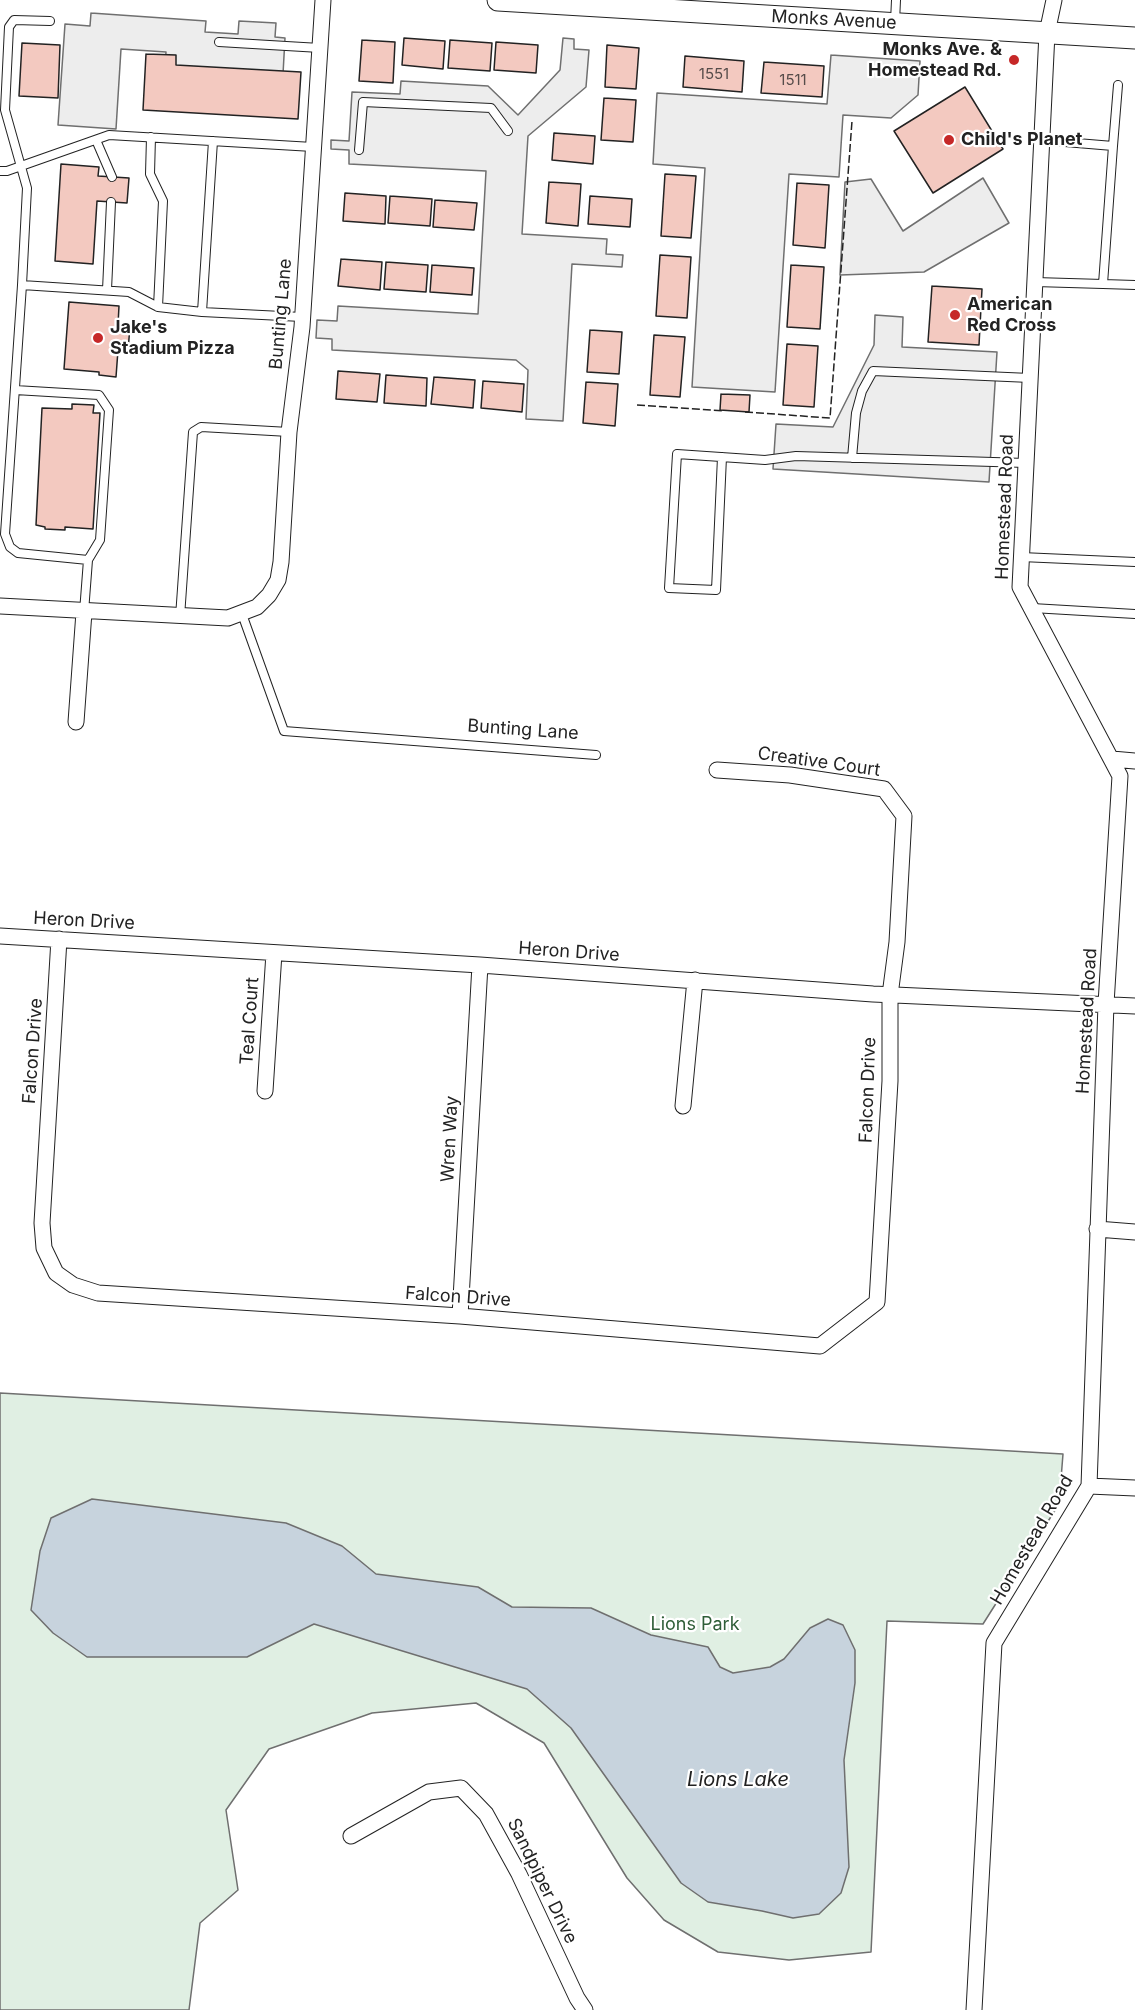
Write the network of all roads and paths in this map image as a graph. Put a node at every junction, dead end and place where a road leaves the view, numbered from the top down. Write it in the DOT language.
graph roads {
  1 [pos="323,0"];
  2 [pos="498,0"];
  3 [pos="896,0"];
  4 [pos="1054,0"];
  5 [pos="657,4"];
  6 [pos="699,6"];
  7 [pos="50,21"];
  8 [pos="895,23"];
  9 [pos="1047,33"];
  10 [pos="1135,38"];
  11 [pos="219,42"];
  12 [pos="320,48"];
  13 [pos="1118,85"];
  14 [pos="508,131"];
  15 [pos="151,138"];
  16 [pos="96,140"];
  17 [pos="1041,140"];
  18 [pos="213,141"];
  19 [pos="1113,146"];
  20 [pos="313,147"];
  21 [pos="359,150"];
  22 [pos="22,166"];
  23 [pos="0,171"];
  24 [pos="112,177"];
  25 [pos="111,202"];
  26 [pos="1035,282"];
  27 [pos="1103,284"];
  28 [pos="22,285"];
  29 [pos="1135,285"];
  30 [pos="107,290"];
  31 [pos="158,308"];
  32 [pos="202,312"];
  33 [pos="302,317"];
  34 [pos="1030,378"];
  35 [pos="15,390"];
  36 [pos="290,432"];
  37 [pos="722,457"];
  38 [pos="852,458"];
  39 [pos="1026,463"];
  40 [pos="1021,556"];
  41 [pos="88,560"];
  42 [pos="1135,562"];
  43 [pos="0,606"];
  44 [pos="1031,608"];
  45 [pos="84,612"];
  46 [pos="242,614"];
  47 [pos="1135,614"];
  48 [pos="180,617"];
  49 [pos="76,722"];
  50 [pos="596,755"];
  51 [pos="1112,759"];
  52 [pos="1135,761"];
  53 [pos="717,770"];
  54 [pos="0,936"];
  55 [pos="59,939"];
  56 [pos="274,953"];
  57 [pos="480,965"];
  58 [pos="696,980"];
  59 [pos="890,995"];
  60 [pos="1107,1004"];
  61 [pos="1135,1006"];
  62 [pos="265,1091"];
  63 [pos="684,1106"];
  64 [pos="1097,1229"];
  65 [pos="1135,1232"];
  66 [pos="460,1316"];
  67 [pos="1089,1486"];
  68 [pos="1135,1488"];
  69 [pos="351,1836"];
  70 [pos="585,2010"];
  71 [pos="974,2010"];
  1 -- 12 [label="street, Bunting Lane"];
  2 -- 5 [label="street, Monks Avenue"];
  3 -- 8 [label="lane"];
  4 -- 9 [label="street, Homestead Road"];
  5 -- 6 [label="street, Monks Avenue"];
  6 -- 8 [label="street, Monks Avenue"];
  7 -- 22 [label="lane"];
  8 -- 9 [label="street, Monks Avenue"];
  9 -- 10 [label="street, Monks Avenue"];
  9 -- 17 [label="street, Homestead Road"];
  11 -- 12 [label="lane"];
  12 -- 20 [label="street, Bunting Lane"];
  13 -- 19 [label="lane"];
  14 -- 21 [label="lane"];
  15 -- 16 [label="lane"];
  15 -- 18 [label="lane"];
  15 -- 31 [label="lane"];
  16 -- 22 [label="lane"];
  16 -- 24 [label="lane"];
  17 -- 19 [label="lane"];
  17 -- 26 [label="street, Homestead Road"];
  18 -- 20 [label="lane"];
  18 -- 32 [label="lane"];
  19 -- 27 [label="lane"];
  20 -- 33 [label="street, Bunting Lane"];
  22 -- 23 [label="lane"];
  22 -- 28 [label="lane"];
  25 -- 30 [label="lane"];
  26 -- 27 [label="lane"];
  26 -- 34 [label="street, Homestead Road"];
  27 -- 29 [label="lane"];
  28 -- 30 [label="lane"];
  28 -- 35 [label="lane"];
  30 -- 31 [label="lane"];
  31 -- 32 [label="lane"];
  32 -- 33 [label="lane"];
  33 -- 36 [label="street, Bunting Lane"];
  34 -- 38 [label="lane"];
  34 -- 39 [label="street, Homestead Road"];
  35 -- 41 [label="lane"];
  35 -- 41 [label="lane"];
  36 -- 46 [label="street, Bunting Lane"];
  36 -- 48 [label="lane"];
  37 -- 37 [label="lane"];
  37 -- 38 [label="lane"];
  38 -- 39 [label="lane"];
  39 -- 40 [label="street, Homestead Road"];
  40 -- 42 [label="lane"];
  40 -- 44 [label="street, Homestead Road"];
  41 -- 45 [label="lane"];
  43 -- 45 [label="street, Bunting Lane"];
  44 -- 47 [label="lane"];
  44 -- 51 [label="street, Homestead Road"];
  45 -- 48 [label="street, Bunting Lane"];
  45 -- 49 [label="street"];
  46 -- 48 [label="street, Bunting Lane"];
  46 -- 50 [label="lane, Bunting Lane"];
  51 -- 52 [label="street"];
  51 -- 60 [label="street, Homestead Road"];
  53 -- 59 [label="street, Creative Court"];
  54 -- 55 [label="street, Heron Drive"];
  55 -- 56 [label="street, Heron Drive"];
  55 -- 66 [label="street, Falcon Drive"];
  56 -- 57 [label="street, Heron Drive"];
  56 -- 62 [label="street, Teal Court"];
  57 -- 58 [label="street, Heron Drive"];
  57 -- 66 [label="street, Wren Way"];
  58 -- 59 [label="street, Heron Drive"];
  58 -- 63 [label="street"];
  59 -- 60 [label="street, Heron Drive"];
  59 -- 66 [label="street, Falcon Drive"];
  60 -- 61 [label="street, Heron Drive"];
  60 -- 64 [label="street, Homestead Road"];
  64 -- 65 [label="street"];
  64 -- 67 [label="street, Homestead Road"];
  67 -- 68 [label="street"];
  67 -- 71 [label="street, Homestead Road"];
  69 -- 70 [label="street, Sandpiper Drive"];
}
